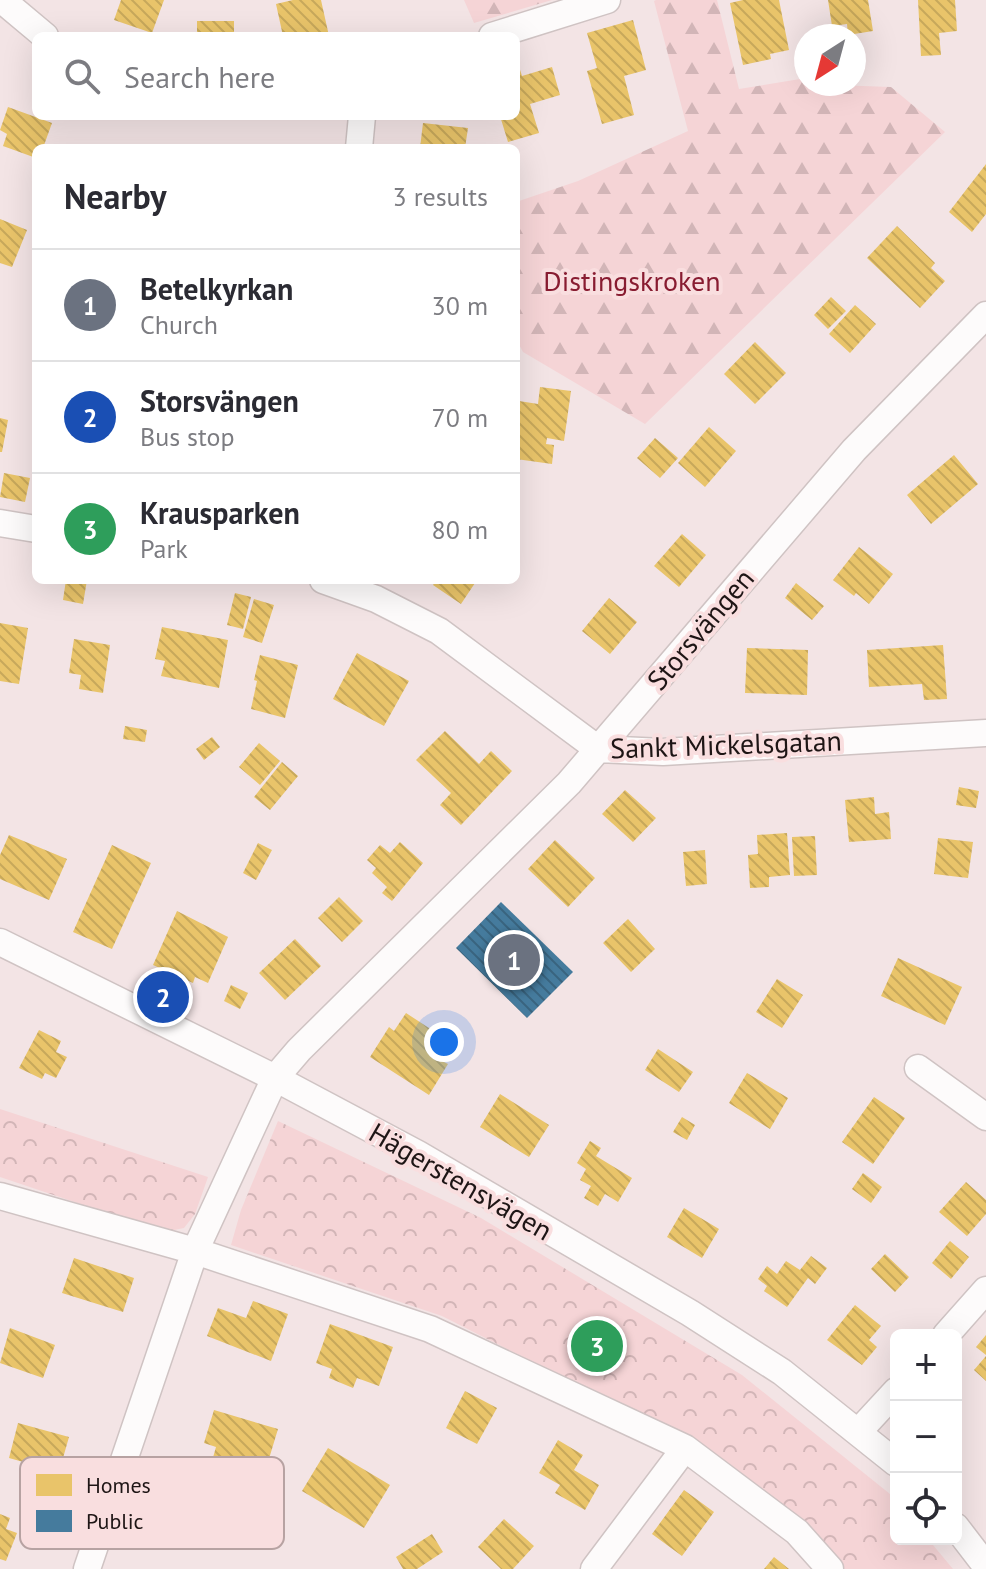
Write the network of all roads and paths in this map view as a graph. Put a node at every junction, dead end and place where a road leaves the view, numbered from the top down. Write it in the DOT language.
graph roads {
  1 [pos="3,0"];
  2 [pos="607,0"];
  3 [pos="0,9"];
  4 [pos="40,32"];
  5 [pos="505,32"];
  6 [pos="362,120"];
  7 [pos="359,144"];
  8 [pos="986,315"];
  9 [pos="0,523"];
  10 [pos="32,528"];
  11 [pos="334,584"];
  12 [pos="986,733"];
  13 [pos="598,749"];
  14 [pos="0,942"];
  15 [pos="918,1068"];
  16 [pos="275,1078"];
  17 [pos="986,1117"];
  18 [pos="0,1196"];
  19 [pos="195,1251"];
  20 [pos="986,1290"];
  21 [pos="951,1329"];
  22 [pos="890,1397"];
  23 [pos="859,1431"];
  24 [pos="685,1448"];
  25 [pos="125,1457"];
  26 [pos="890,1458"];
  27 [pos="962,1535"];
  28 [pos="94,1549"];
  29 [pos="986,1566"];
  30 [pos="87,1569"];
  31 [pos="594,1569"];
  32 [pos="830,1569"];
  1 -- 3 [label="street"];
  1 -- 4 [label="street"];
  2 -- 5 [label="street"];
  6 -- 7 [label="street"];
  8 -- 13 [label="street, Storsvängen"];
  9 -- 10 [label="street"];
  11 -- 13 [label="street, Sankt Mickelsgatan"];
  12 -- 13 [label="street, Sankt Mickelsgatan"];
  13 -- 16 [label="street, Storsvängen"];
  14 -- 16 [label="street, Hägerstensvägen"];
  15 -- 17 [label="street"];
  16 -- 19 [label="street, Storsvängen"];
  16 -- 23 [label="street, Hägerstensvägen"];
  18 -- 19 [label="street"];
  19 -- 24 [label="street"];
  19 -- 25 [label="street, Storsvängen"];
  20 -- 21 [label="street"];
  22 -- 23 [label="street"];
  23 -- 26 [label="street, Hägerstensvägen"];
  24 -- 31 [label="street"];
  24 -- 32 [label="street"];
  27 -- 29 [label="street"];
  28 -- 30 [label="street, Storsvängen"];
}
